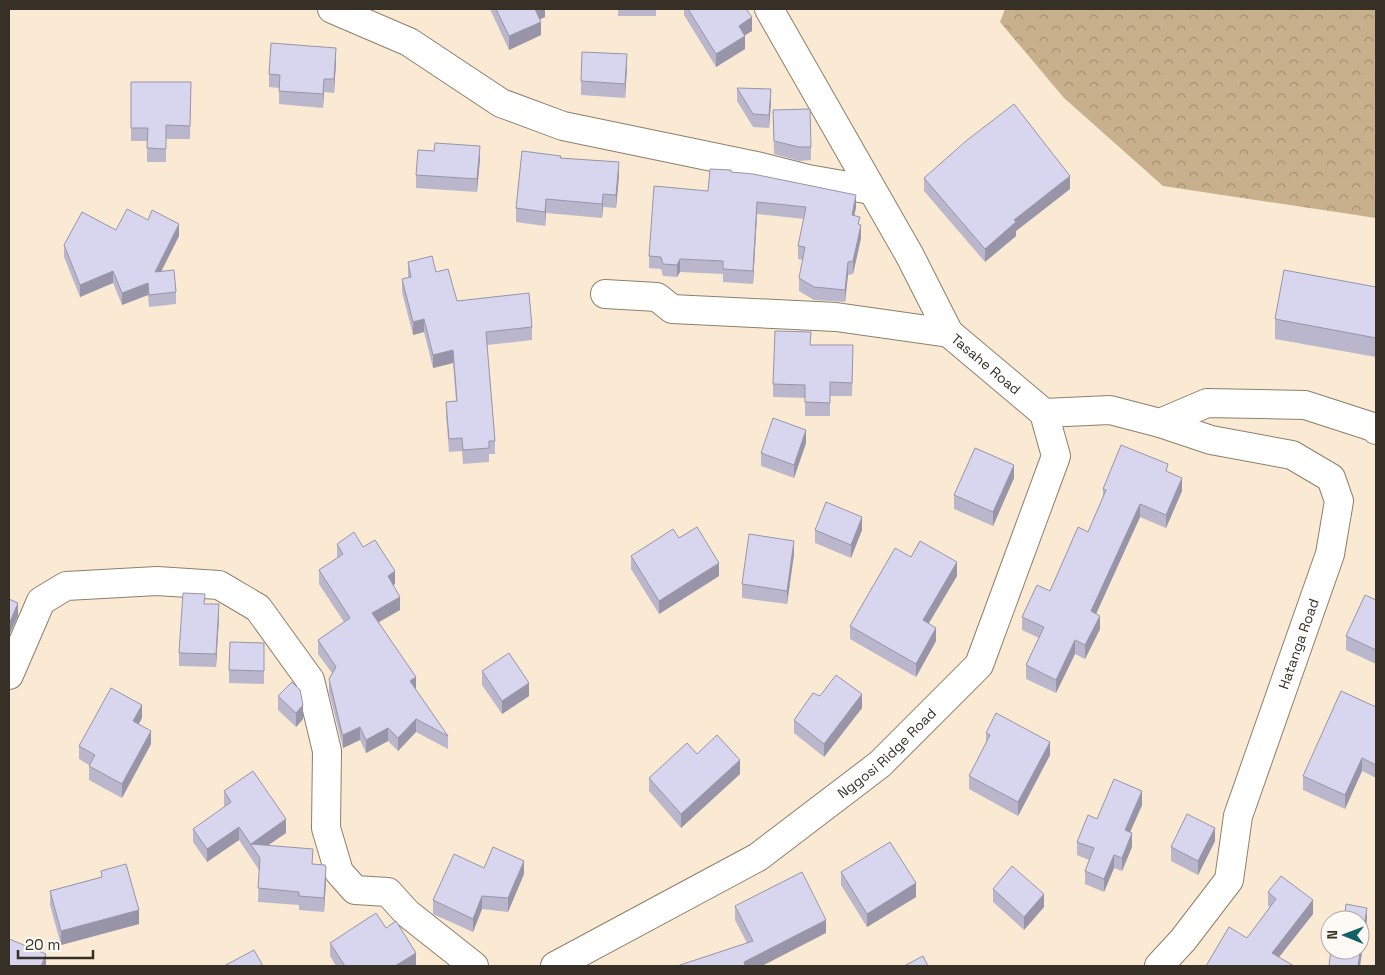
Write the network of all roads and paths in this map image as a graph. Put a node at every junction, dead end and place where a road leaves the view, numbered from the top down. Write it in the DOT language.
graph roads {
  1 [pos="332,9"];
  2 [pos="769,9"];
  3 [pos="871,190"];
  4 [pos="605,294"];
  5 [pos="949,333"];
  6 [pos="1044,413"];
  7 [pos="1160,423"];
  8 [pos="1376,430"];
  9 [pos="9,675"];
  10 [pos="474,966"];
  11 [pos="555,966"];
  12 [pos="1159,966"];
  1 -- 3 [label="street"];
  2 -- 3 [label="street, Tasahe Road"];
  3 -- 5 [label="street, Tasahe Road"];
  4 -- 5 [label="street"];
  5 -- 6 [label="street, Tasahe Road"];
  6 -- 7 [label="street"];
  6 -- 11 [label="street, Nggosi Ridge Road"];
  7 -- 8 [label="street"];
  7 -- 12 [label="street, Hatanga Road"];
  9 -- 10 [label="street"];
}
